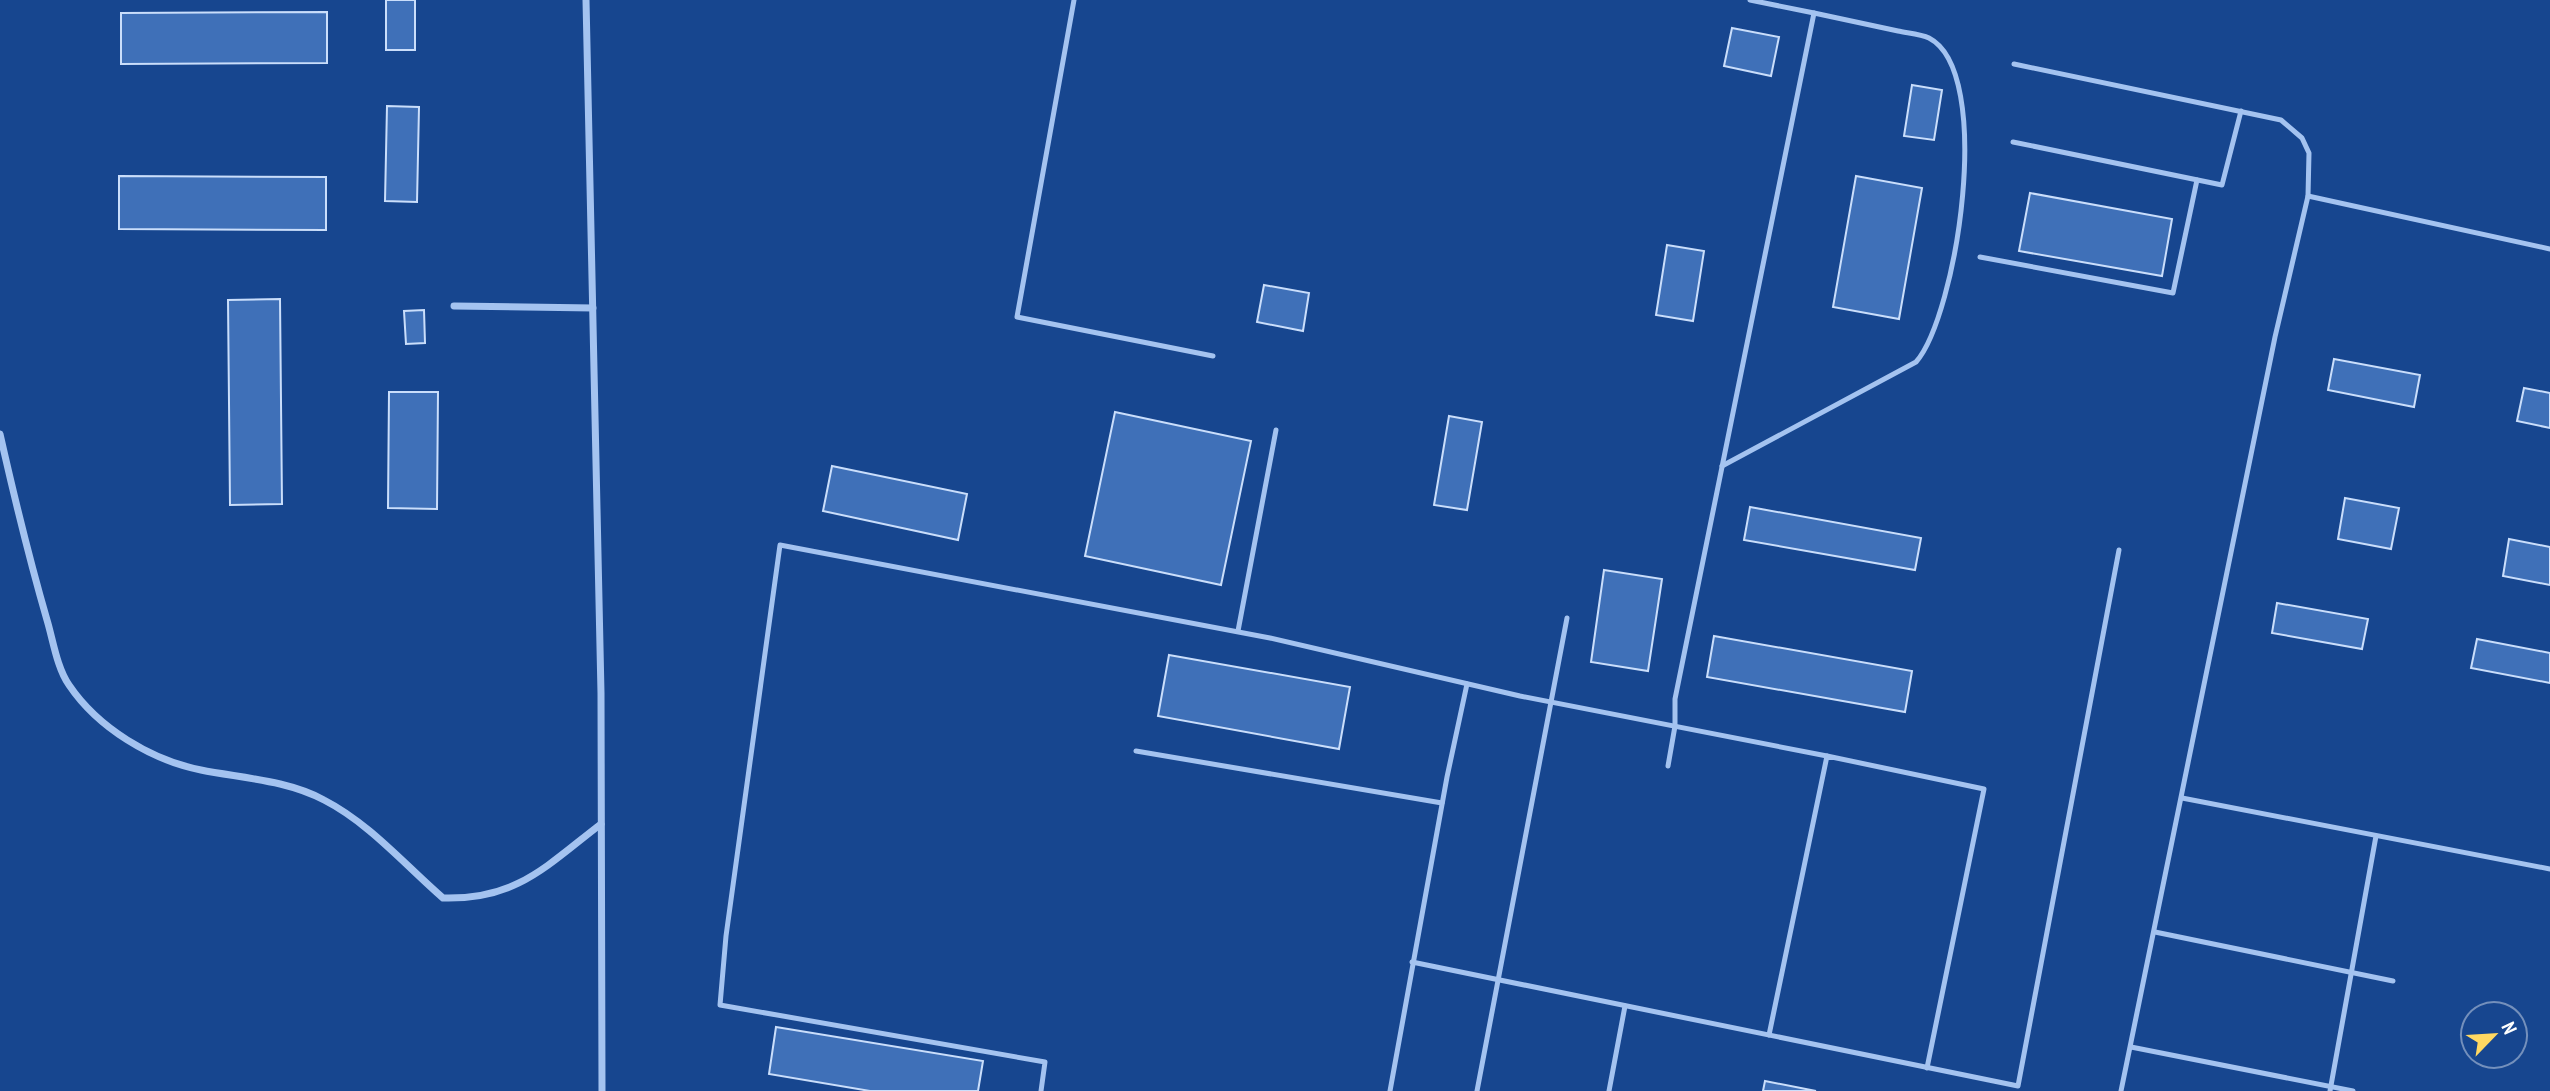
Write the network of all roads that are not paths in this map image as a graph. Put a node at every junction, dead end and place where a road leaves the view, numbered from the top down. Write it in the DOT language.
graph roads {
  1 [pos="586,0"];
  2 [pos="1074,0"];
  3 [pos="1750,0"];
  4 [pos="1814,13"];
  5 [pos="2014,64"];
  6 [pos="2241,111"];
  7 [pos="2013,142"];
  8 [pos="2197,180"];
  9 [pos="2308,196"];
  10 [pos="2550,249"];
  11 [pos="1980,257"];
  12 [pos="454,306"];
  13 [pos="593,308"];
  14 [pos="1213,356"];
  15 [pos="1276,430"];
  16 [pos="0,434"];
  17 [pos="1722,466"];
  18 [pos="2119,550"];
  19 [pos="1567,618"];
  20 [pos="1238,631"];
  21 [pos="1467,684"];
  22 [pos="1552,702"];
  23 [pos="1675,726"];
  24 [pos="1136,751"];
  25 [pos="1827,756"];
  26 [pos="1668,766"];
  27 [pos="2182,798"];
  28 [pos="1442,803"];
  29 [pos="601,824"];
  30 [pos="2376,836"];
  31 [pos="2550,869"];
  32 [pos="2155,932"];
  33 [pos="1412,962"];
  34 [pos="2351,974"];
  35 [pos="1499,980"];
  36 [pos="2393,981"];
  37 [pos="1625,1006"];
  38 [pos="1769,1035"];
  39 [pos="2130,1047"];
  40 [pos="1927,1068"];
  41 [pos="2330,1089"];
  42 [pos="602,1091"];
  43 [pos="1041,1091"];
  44 [pos="1390,1091"];
  45 [pos="1477,1091"];
  46 [pos="1609,1091"];
  47 [pos="2121,1091"];
  48 [pos="2353,1091"];
  1 -- 13 [label="street"];
  2 -- 14 [label="lane"];
  3 -- 4 [label="lane"];
  4 -- 17 [label="lane"];
  4 -- 17 [label="lane"];
  5 -- 6 [label="lane"];
  6 -- 8 [label="lane"];
  6 -- 9 [label="lane"];
  7 -- 8 [label="lane"];
  8 -- 11 [label="lane"];
  9 -- 10 [label="lane"];
  9 -- 27 [label="lane"];
  12 -- 13 [label="street"];
  13 -- 29 [label="street"];
  15 -- 20 [label="lane"];
  16 -- 29 [label="street"];
  17 -- 23 [label="lane"];
  18 -- 40 [label="lane"];
  19 -- 22 [label="lane"];
  20 -- 21 [label="lane"];
  20 -- 43 [label="lane"];
  21 -- 22 [label="lane"];
  21 -- 28 [label="lane"];
  22 -- 23 [label="lane"];
  22 -- 35 [label="lane"];
  23 -- 25 [label="lane"];
  23 -- 26 [label="lane"];
  24 -- 28 [label="lane"];
  25 -- 38 [label="lane"];
  25 -- 40 [label="lane"];
  27 -- 30 [label="lane"];
  27 -- 32 [label="lane"];
  28 -- 33 [label="lane"];
  29 -- 42 [label="street"];
  30 -- 31 [label="lane"];
  30 -- 34 [label="lane"];
  32 -- 34 [label="lane"];
  32 -- 39 [label="lane"];
  33 -- 35 [label="lane"];
  33 -- 44 [label="lane"];
  34 -- 36 [label="lane"];
  34 -- 41 [label="lane"];
  35 -- 37 [label="lane"];
  35 -- 45 [label="lane"];
  37 -- 38 [label="lane"];
  37 -- 46 [label="lane"];
  38 -- 40 [label="lane"];
  39 -- 41 [label="lane"];
  39 -- 47 [label="lane"];
  41 -- 48 [label="lane"];
}
